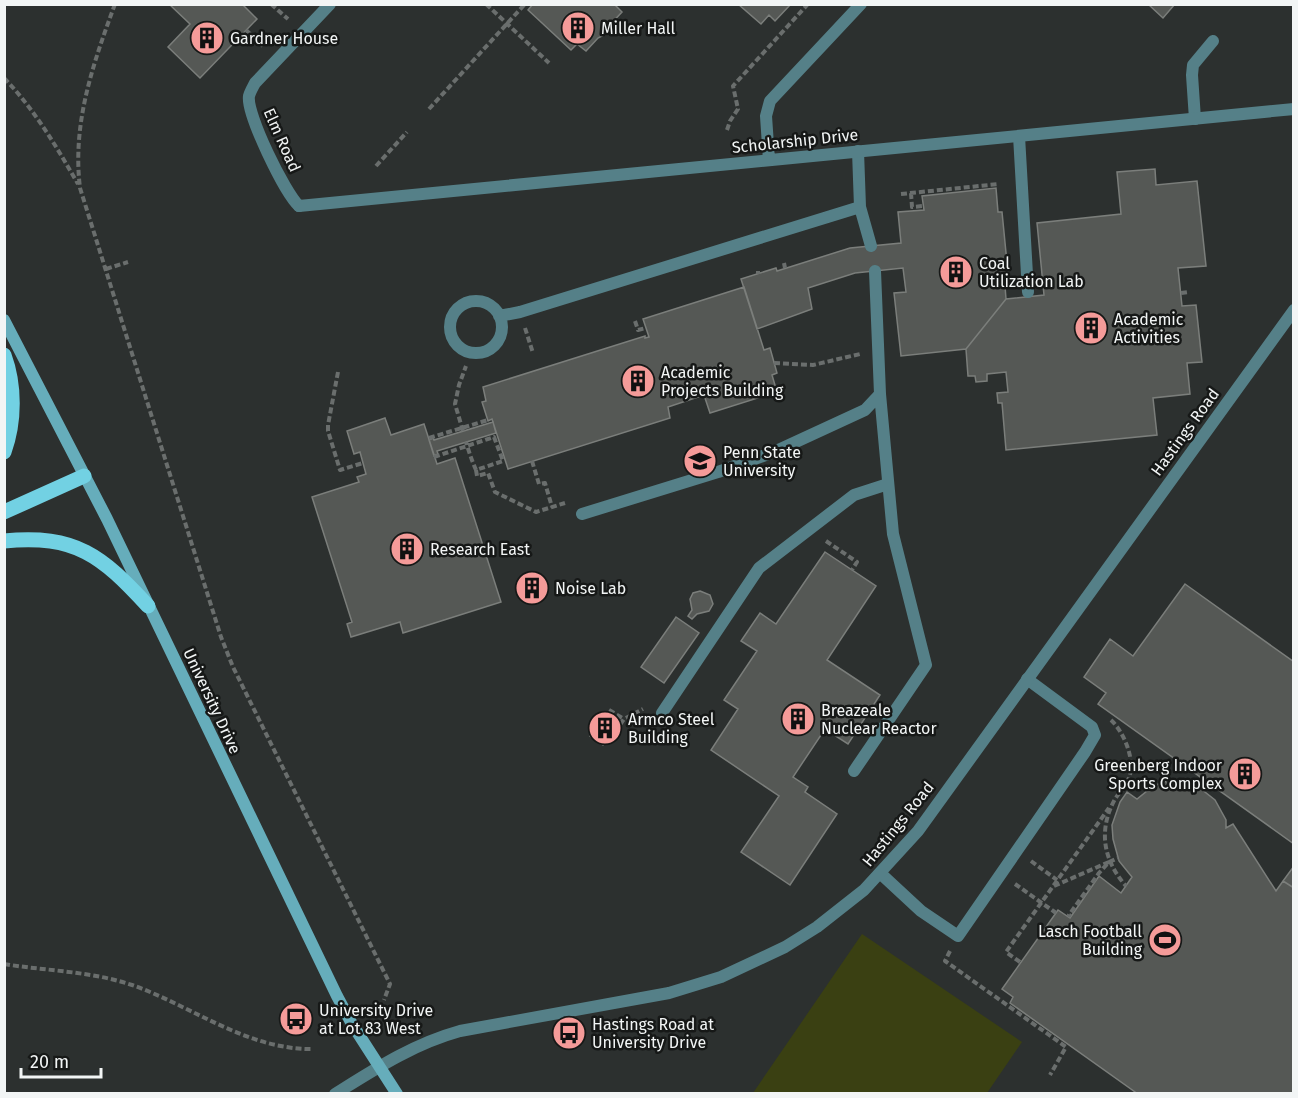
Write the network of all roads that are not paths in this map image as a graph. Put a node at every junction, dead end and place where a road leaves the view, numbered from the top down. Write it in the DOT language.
graph roads {
  1 [pos="330,4"];
  2 [pos="861,4"];
  3 [pos="1213,41"];
  4 [pos="1293,109"];
  5 [pos="1195,119"];
  6 [pos="1019,136"];
  7 [pos="858,151"];
  8 [pos="769,160"];
  9 [pos="299,206"];
  10 [pos="860,207"];
  11 [pos="871,246"];
  12 [pos="875,271"];
  13 [pos="1028,292"];
  14 [pos="1293,310"];
  15 [pos="500,316"];
  16 [pos="4,320"];
  17 [pos="4,355"];
  18 [pos="880,394"];
  19 [pos="4,452"];
  20 [pos="84,476"];
  21 [pos="888,484"];
  22 [pos="4,512"];
  23 [pos="582,514"];
  24 [pos="4,541"];
  25 [pos="148,606"];
  26 [pos="1027,680"];
  27 [pos="662,713"];
  28 [pos="854,771"];
  29 [pos="880,873"];
  30 [pos="378,1067"];
  31 [pos="335,1094"];
  32 [pos="397,1094"];
  1 -- 9 [label="street, Elm Road"];
  2 -- 8 [label="street"];
  3 -- 5 [label="street"];
  4 -- 5 [label="street, Scholarship Drive"];
  5 -- 6 [label="street, Scholarship Drive"];
  6 -- 7 [label="street, Scholarship Drive"];
  6 -- 13 [label="street"];
  7 -- 8 [label="street, Scholarship Drive"];
  7 -- 10 [label="street"];
  8 -- 9 [label="street, Scholarship Drive"];
  10 -- 11 [label="street"];
  10 -- 15 [label="street"];
  12 -- 18 [label="street"];
  14 -- 26 [label="street, Hastings Road"];
  15 -- 15 [label="street"];
  16 -- 20 [label="main road, University Drive"];
  17 -- 19 [label="main road"];
  18 -- 21 [label="street"];
  18 -- 23 [label="street"];
  20 -- 22 [label="main road"];
  20 -- 25 [label="main road, University Drive"];
  21 -- 27 [label="street"];
  21 -- 28 [label="street"];
  24 -- 25 [label="main road"];
  25 -- 30 [label="main road, University Drive"];
  26 -- 29 [label="street, Hastings Road"];
  26 -- 29 [label="street"];
  29 -- 30 [label="street, Hastings Road"];
  30 -- 31 [label="street, Hastings Road"];
  30 -- 32 [label="main road, University Drive"];
}
